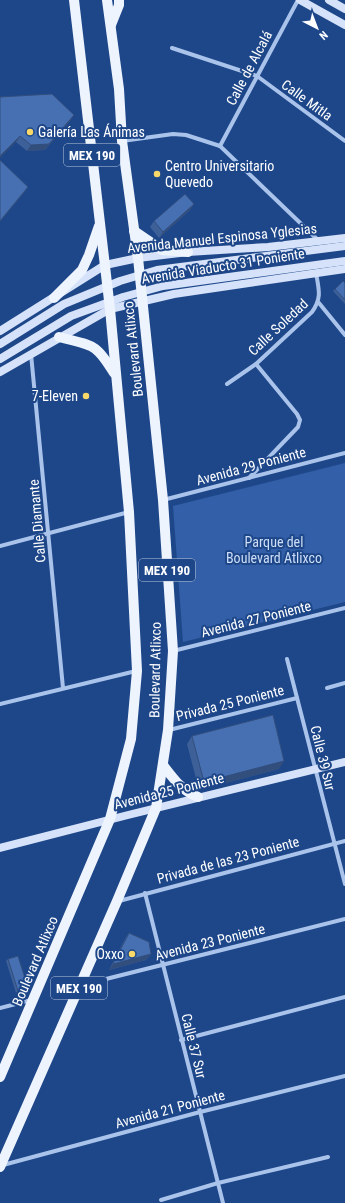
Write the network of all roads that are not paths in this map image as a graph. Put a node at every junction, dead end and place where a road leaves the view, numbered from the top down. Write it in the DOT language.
graph roads {
  1 [pos="74,0"];
  2 [pos="107,0"];
  3 [pos="119,0"];
  4 [pos="299,0"];
  5 [pos="329,0"];
  6 [pos="345,9"];
  7 [pos="111,25"];
  8 [pos="345,25"];
  9 [pos="172,48"];
  10 [pos="257,76"];
  11 [pos="345,141"];
  12 [pos="122,142"];
  13 [pos="220,146"];
  14 [pos="100,222"];
  15 [pos="134,232"];
  16 [pos="345,238"];
  17 [pos="319,241"];
  18 [pos="345,246"];
  19 [pos="268,247"];
  20 [pos="188,252"];
  21 [pos="138,258"];
  22 [pos="345,261"];
  23 [pos="105,265"];
  24 [pos="345,269"];
  25 [pos="316,273"];
  26 [pos="272,280"];
  27 [pos="54,298"];
  28 [pos="142,302"];
  29 [pos="318,303"];
  30 [pos="110,309"];
  31 [pos="22,317"];
  32 [pos="0,331"];
  33 [pos="345,335"];
  34 [pos="59,337"];
  35 [pos="0,344"];
  36 [pos="31,353"];
  37 [pos="0,359"];
  38 [pos="256,364"];
  39 [pos="0,372"];
  40 [pos="115,375"];
  41 [pos="226,384"];
  42 [pos="345,453"];
  43 [pos="248,479"];
  44 [pos="163,500"];
  45 [pos="129,512"];
  46 [pos="49,533"];
  47 [pos="0,546"];
  48 [pos="345,608"];
  49 [pos="173,651"];
  50 [pos="287,659"];
  51 [pos="137,671"];
  52 [pos="345,683"];
  53 [pos="63,688"];
  54 [pos="327,688"];
  55 [pos="297,698"];
  56 [pos="0,704"];
  57 [pos="168,730"];
  58 [pos="345,762"];
  59 [pos="163,765"];
  60 [pos="315,770"];
  61 [pos="198,797"];
  62 [pos="156,808"];
  63 [pos="110,819"];
  64 [pos="345,841"];
  65 [pos="334,844"];
  66 [pos="0,848"];
  67 [pos="345,884"];
  68 [pos="145,894"];
  69 [pos="117,901"];
  70 [pos="345,919"];
  71 [pos="164,964"];
  72 [pos="80,986"];
  73 [pos="345,997"];
  74 [pos="34,999"];
  75 [pos="0,1008"];
  76 [pos="181,1040"];
  77 [pos="345,1076"];
  78 [pos="0,1077"];
  79 [pos="200,1112"];
  80 [pos="328,1158"];
  81 [pos="0,1166"];
  82 [pos="218,1183"];
  83 [pos="161,1200"];
  84 [pos="223,1203"];
  1 -- 14 [label="main road, Boulevard Atlixco / MEX 190"];
  2 -- 7 [label="main road, Boulevard Atlixco / MEX 190"];
  3 -- 7 [label="main road"];
  4 -- 8 [label="main road"];
  4 -- 10 [label="street, Calle de Alcalá"];
  5 -- 6 [label="main road"];
  7 -- 12 [label="main road, Boulevard Atlixco / MEX 190"];
  9 -- 10 [label="street, Calle Mitla"];
  10 -- 11 [label="street, Calle Mitla"];
  10 -- 13 [label="street, Calle de Alcalá"];
  12 -- 13 [label="street"];
  12 -- 15 [label="main road, Boulevard Atlixco / MEX 190"];
  13 -- 17 [label="street"];
  14 -- 23 [label="main road, Boulevard Atlixco / MEX 190"];
  14 -- 27 [label="main road"];
  15 -- 20 [label="main road"];
  15 -- 21 [label="main road, Boulevard Atlixco / MEX 190"];
  16 -- 17 [label="main road, Avenida Manuel Espinosa Yglesias"];
  17 -- 19 [label="main road, Avenida Manuel Espinosa Yglesias"];
  18 -- 35 [label="main road, Avenida Viaducto 31 Poniente"];
  19 -- 20 [label="main road, Avenida Manuel Espinosa Yglesias"];
  19 -- 26 [label="main road"];
  20 -- 21 [label="main road, Avenida Manuel Espinosa Yglesias"];
  21 -- 23 [label="main road, Avenida Manuel Espinosa Yglesias"];
  21 -- 28 [label="main road, Boulevard Atlixco / MEX 190"];
  22 -- 37 [label="main road, Avenida Viaducto 31 Poniente"];
  23 -- 27 [label="main road, Avenida Manuel Espinosa Yglesias"];
  23 -- 30 [label="main road, Boulevard Atlixco / MEX 190"];
  24 -- 25 [label="main road"];
  25 -- 26 [label="main road"];
  25 -- 29 [label="street, Calle Soledad"];
  26 -- 28 [label="main road"];
  27 -- 31 [label="main road, Avenida Manuel Espinosa Yglesias"];
  28 -- 30 [label="main road"];
  28 -- 44 [label="main road, Boulevard Atlixco / MEX 190"];
  29 -- 33 [label="street"];
  29 -- 38 [label="street, Calle Soledad"];
  30 -- 34 [label="main road"];
  30 -- 40 [label="main road, Boulevard Atlixco / MEX 190"];
  31 -- 32 [label="main road, Avenida Manuel Espinosa Yglesias"];
  31 -- 36 [label="main road"];
  34 -- 36 [label="main road"];
  34 -- 40 [label="main road"];
  36 -- 39 [label="main road"];
  36 -- 46 [label="street, Calle Diamante"];
  38 -- 41 [label="street, Calle Soledad"];
  38 -- 43 [label="street"];
  40 -- 45 [label="main road, Boulevard Atlixco / MEX 190"];
  42 -- 43 [label="street, Avenida 29 Poniente"];
  43 -- 44 [label="street, Avenida 29 Poniente"];
  44 -- 49 [label="main road, Boulevard Atlixco / MEX 190"];
  45 -- 46 [label="street"];
  45 -- 51 [label="main road, Boulevard Atlixco / MEX 190"];
  46 -- 47 [label="street"];
  46 -- 53 [label="street, Calle Diamante"];
  48 -- 49 [label="street, Avenida 27 Poniente"];
  49 -- 57 [label="main road, Boulevard Atlixco / MEX 190"];
  50 -- 55 [label="street, Calle 39 Sur"];
  51 -- 53 [label="street"];
  51 -- 63 [label="main road, Boulevard Atlixco / MEX 190"];
  52 -- 54 [label="street"];
  53 -- 56 [label="street"];
  55 -- 57 [label="street, Privada 25 Poniente"];
  55 -- 60 [label="street, Calle 39 Sur"];
  57 -- 59 [label="main road, Boulevard Atlixco / MEX 190"];
  58 -- 60 [label="main road, Avenida 25 Poniente"];
  59 -- 61 [label="main road"];
  59 -- 62 [label="main road, Boulevard Atlixco / MEX 190"];
  60 -- 61 [label="main road, Avenida 25 Poniente"];
  60 -- 65 [label="street, Calle 39 Sur"];
  61 -- 62 [label="main road, Avenida 25 Poniente"];
  62 -- 63 [label="main road, Avenida 25 Poniente"];
  62 -- 69 [label="main road, Boulevard Atlixco / MEX 190"];
  63 -- 66 [label="main road, Avenida 25 Poniente"];
  63 -- 74 [label="main road, Boulevard Atlixco / MEX 190"];
  64 -- 65 [label="street, Privada de las 23 Poniente"];
  65 -- 67 [label="street, Calle 39 Sur"];
  65 -- 68 [label="street, Privada de las 23 Poniente"];
  68 -- 69 [label="street, Privada de las 23 Poniente"];
  68 -- 71 [label="street, Calle 37 Sur"];
  69 -- 72 [label="main road, Boulevard Atlixco / MEX 190"];
  70 -- 71 [label="street, Avenida 23 Poniente"];
  71 -- 72 [label="street, Avenida 23 Poniente"];
  71 -- 76 [label="street, Calle 37 Sur"];
  72 -- 81 [label="main road, Boulevard Atlixco / MEX 190"];
  73 -- 76 [label="street"];
  74 -- 75 [label="street"];
  74 -- 78 [label="main road, Boulevard Atlixco / MEX 190"];
  76 -- 79 [label="street, Calle 37 Sur"];
  77 -- 79 [label="street, Avenida 21 Poniente"];
  79 -- 81 [label="street, Avenida 21 Poniente"];
  79 -- 82 [label="street, Calle 37 Sur"];
  80 -- 82 [label="street"];
  82 -- 83 [label="street"];
  82 -- 84 [label="street, Calle 37 Sur"];
}
